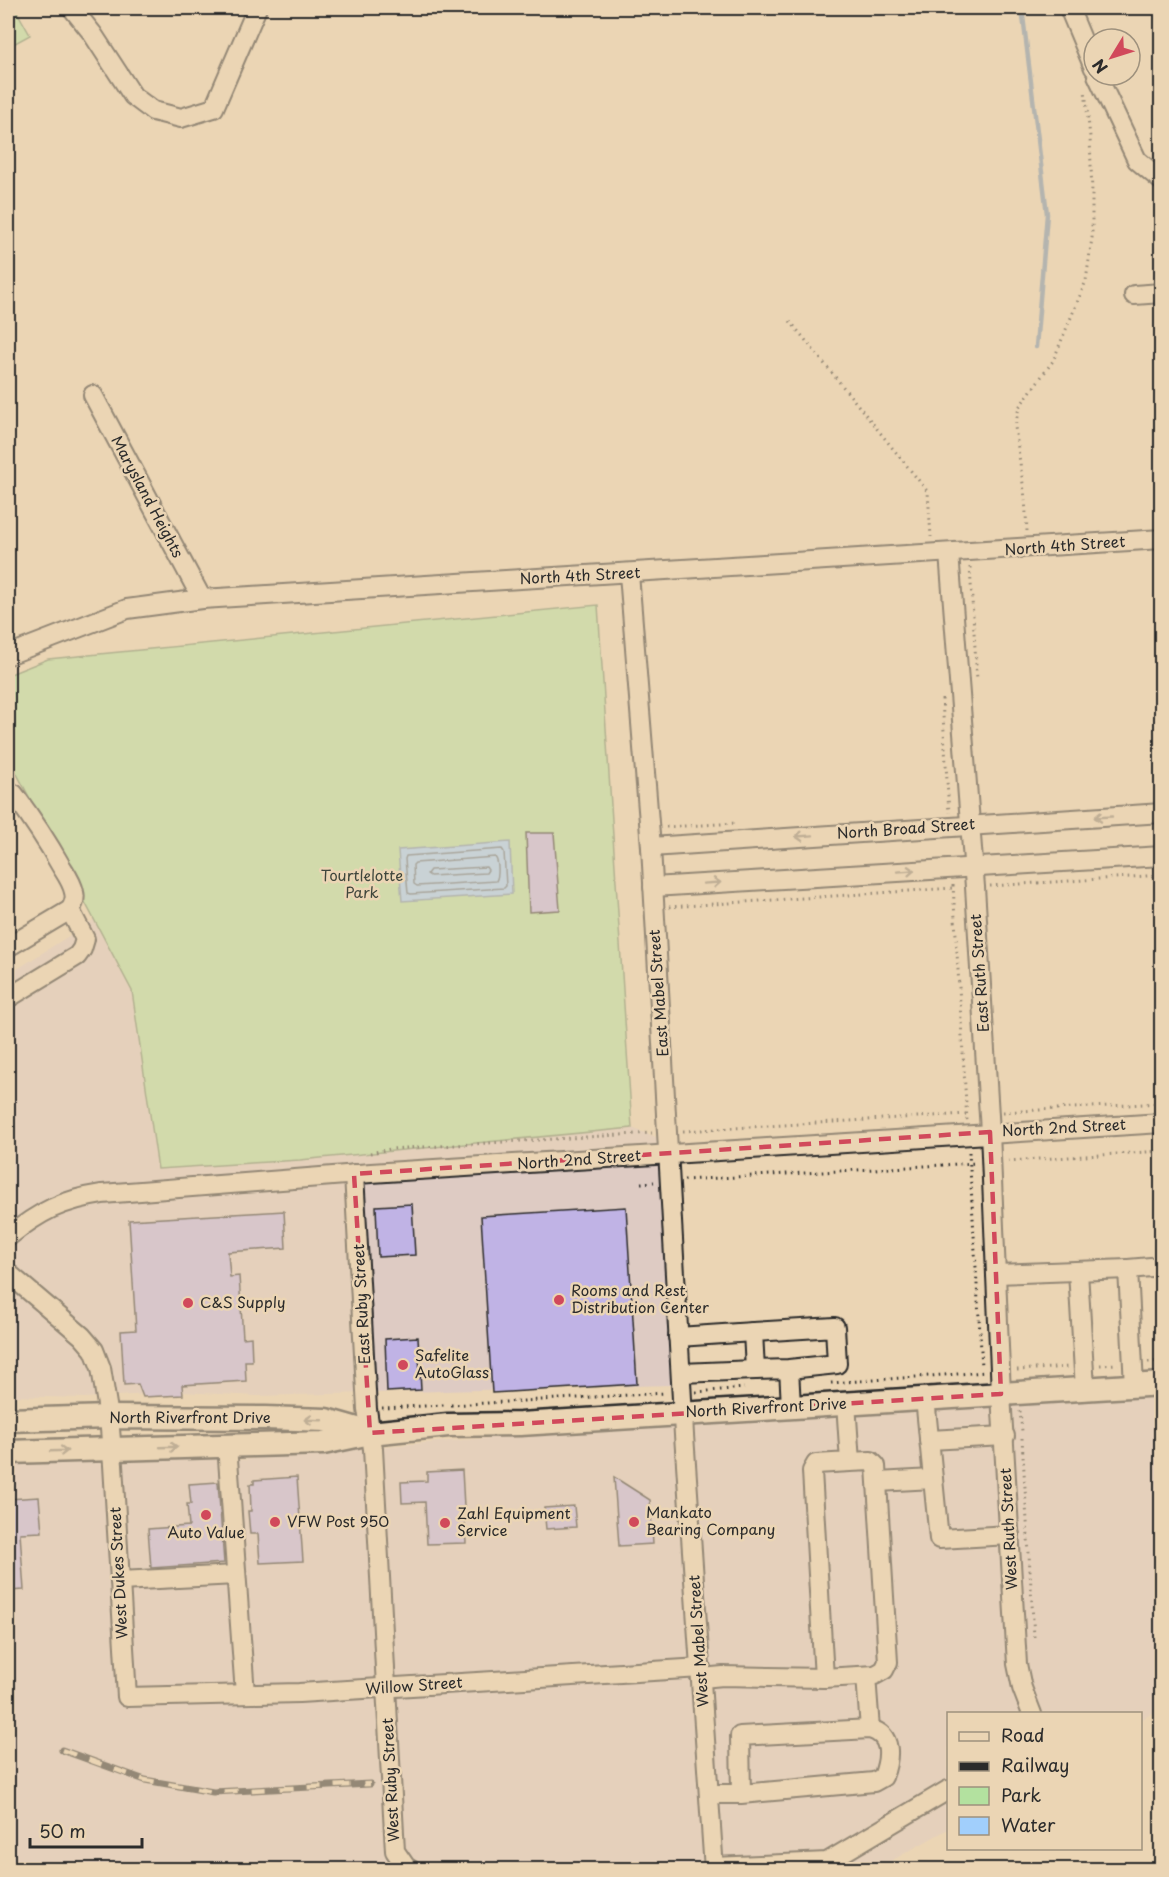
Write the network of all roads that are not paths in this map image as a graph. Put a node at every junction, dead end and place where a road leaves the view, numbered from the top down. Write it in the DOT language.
graph roads {
  1 [pos="72,8"];
  2 [pos="257,8"];
  3 [pos="1069,8"];
  4 [pos="1082,39"];
  5 [pos="1094,87"];
  6 [pos="1161,181"];
  7 [pos="1161,293"];
  8 [pos="1134,295"];
  9 [pos="93,395"];
  10 [pos="1161,539"];
  11 [pos="950,553"];
  12 [pos="629,573"];
  13 [pos="202,599"];
  14 [pos="8,656"];
  15 [pos="8,795"];
  16 [pos="1161,813"];
  17 [pos="969,825"];
  18 [pos="651,847"];
  19 [pos="1161,856"];
  20 [pos="973,867"];
  21 [pos="653,887"];
  22 [pos="70,910"];
  23 [pos="8,947"];
  24 [pos="8,998"];
  25 [pos="1161,1123"];
  26 [pos="990,1132"];
  27 [pos="669,1154"];
  28 [pos="354,1174"];
  29 [pos="8,1237"];
  30 [pos="1161,1266"];
  31 [pos="1128,1269"];
  32 [pos="1078,1271"];
  33 [pos="8,1273"];
  34 [pos="996,1274"];
  35 [pos="753,1332"];
  36 [pos="678,1337"];
  37 [pos="789,1369"];
  38 [pos="681,1373"];
  39 [pos="754,1379"];
  40 [pos="995,1379"];
  41 [pos="1161,1384"];
  42 [pos="1134,1386"];
  43 [pos="1085,1389"];
  44 [pos="925,1398"];
  45 [pos="682,1402"];
  46 [pos="846,1403"];
  47 [pos="791,1406"];
  48 [pos="109,1417"];
  49 [pos="8,1420"];
  50 [pos="370,1433"];
  51 [pos="1005,1436"];
  52 [pos="929,1440"];
  53 [pos="227,1445"];
  54 [pos="111,1449"];
  55 [pos="8,1452"];
  56 [pos="850,1462"];
  57 [pos="933,1479"];
  58 [pos="878,1482"];
  59 [pos="1010,1535"];
  60 [pos="236,1575"];
  61 [pos="120,1581"];
  62 [pos="701,1673"];
  63 [pos="866,1676"];
  64 [pos="824,1678"];
  65 [pos="386,1687"];
  66 [pos="245,1694"];
  67 [pos="127,1697"];
  68 [pos="1032,1712"];
  69 [pos="870,1729"];
  70 [pos="947,1791"];
  71 [pos="709,1794"];
  72 [pos="741,1794"];
  73 [pos="713,1868"];
  74 [pos="411,1869"];
  1 -- 2 [label="street"];
  3 -- 4 [label="street"];
  5 -- 6 [label="street"];
  7 -- 8 [label="street"];
  9 -- 13 [label="street, Marysland Heights"];
  10 -- 11 [label="street, North 4th Street"];
  11 -- 12 [label="street, North 4th Street"];
  11 -- 17 [label="street, East Ruth Street"];
  12 -- 13 [label="street, North 4th Street"];
  12 -- 18 [label="street, East Mabel Street"];
  13 -- 14 [label="street, North 4th Street"];
  15 -- 22 [label="street"];
  16 -- 17 [label="street, North Broad Street, one-way"];
  17 -- 18 [label="street, North Broad Street, one-way"];
  17 -- 20 [label="street, East Ruth Street"];
  18 -- 21 [label="street, East Mabel Street"];
  19 -- 20 [label="street"];
  21 -- 20 [label="street, one-way"];
  20 -- 26 [label="street, East Ruth Street"];
  21 -- 27 [label="street, East Mabel Street"];
  22 -- 23 [label="street"];
  22 -- 24 [label="street"];
  25 -- 26 [label="street, North 2nd Street"];
  26 -- 27 [label="street, North 2nd Street"];
  26 -- 34 [label="street, East Ruth Street"];
  27 -- 28 [label="street, North 2nd Street"];
  27 -- 36 [label="street, East Mabel Street"];
  28 -- 29 [label="street, North 2nd Street"];
  28 -- 50 [label="street, East Ruby Street"];
  30 -- 31 [label="street"];
  31 -- 32 [label="street"];
  31 -- 42 [label="street"];
  32 -- 34 [label="street"];
  32 -- 43 [label="street"];
  33 -- 48 [label="street, West Dukes Street"];
  34 -- 40 [label="street, East Ruth Street"];
  35 -- 36 [label="street"];
  35 -- 37 [label="street"];
  35 -- 39 [label="street"];
  36 -- 38 [label="street, East Mabel Street"];
  37 -- 39 [label="street"];
  37 -- 47 [label="street"];
  38 -- 39 [label="street"];
  38 -- 45 [label="street, East Mabel Street"];
  40 -- 43 [label="main road, North Riverfront Drive"];
  40 -- 44 [label="main road, North Riverfront Drive"];
  40 -- 51 [label="street, West Ruth Street"];
  41 -- 42 [label="main road, North Riverfront Drive"];
  42 -- 43 [label="main road, North Riverfront Drive"];
  44 -- 46 [label="main road, North Riverfront Drive"];
  44 -- 52 [label="street"];
  45 -- 47 [label="main road, North Riverfront Drive"];
  45 -- 50 [label="main road, North Riverfront Drive"];
  45 -- 62 [label="street, West Mabel Street"];
  46 -- 47 [label="main road, North Riverfront Drive"];
  46 -- 56 [label="street"];
  48 -- 49 [label="main road, North Riverfront Drive"];
  50 -- 48 [label="main road, North Riverfront Drive, one-way"];
  48 -- 54 [label="street, West Dukes Street"];
  50 -- 53 [label="main road, North Riverfront Drive"];
  50 -- 65 [label="street, West Ruby Street"];
  51 -- 52 [label="street"];
  51 -- 59 [label="street, West Ruth Street"];
  52 -- 57 [label="street"];
  54 -- 53 [label="main road, North Riverfront Drive, one-way"];
  53 -- 60 [label="street"];
  55 -- 54 [label="main road, North Riverfront Drive, one-way"];
  54 -- 61 [label="street, West Dukes Street"];
  56 -- 58 [label="street"];
  56 -- 64 [label="street"];
  57 -- 58 [label="street"];
  57 -- 59 [label="street"];
  58 -- 63 [label="street"];
  59 -- 68 [label="street, West Ruth Street"];
  60 -- 61 [label="street"];
  60 -- 66 [label="street"];
  61 -- 67 [label="street, West Dukes Street"];
  62 -- 64 [label="street, Willow Street"];
  62 -- 65 [label="street, Willow Street"];
  62 -- 71 [label="street, West Mabel Street"];
  63 -- 64 [label="street, Willow Street"];
  63 -- 69 [label="street"];
  65 -- 66 [label="street, Willow Street"];
  65 -- 74 [label="street, West Ruby Street"];
  66 -- 67 [label="street, Willow Street"];
  69 -- 72 [label="street"];
  69 -- 72 [label="street"];
  70 -- 73 [label="street"];
  71 -- 72 [label="street"];
  71 -- 73 [label="street, West Mabel Street"];
}
